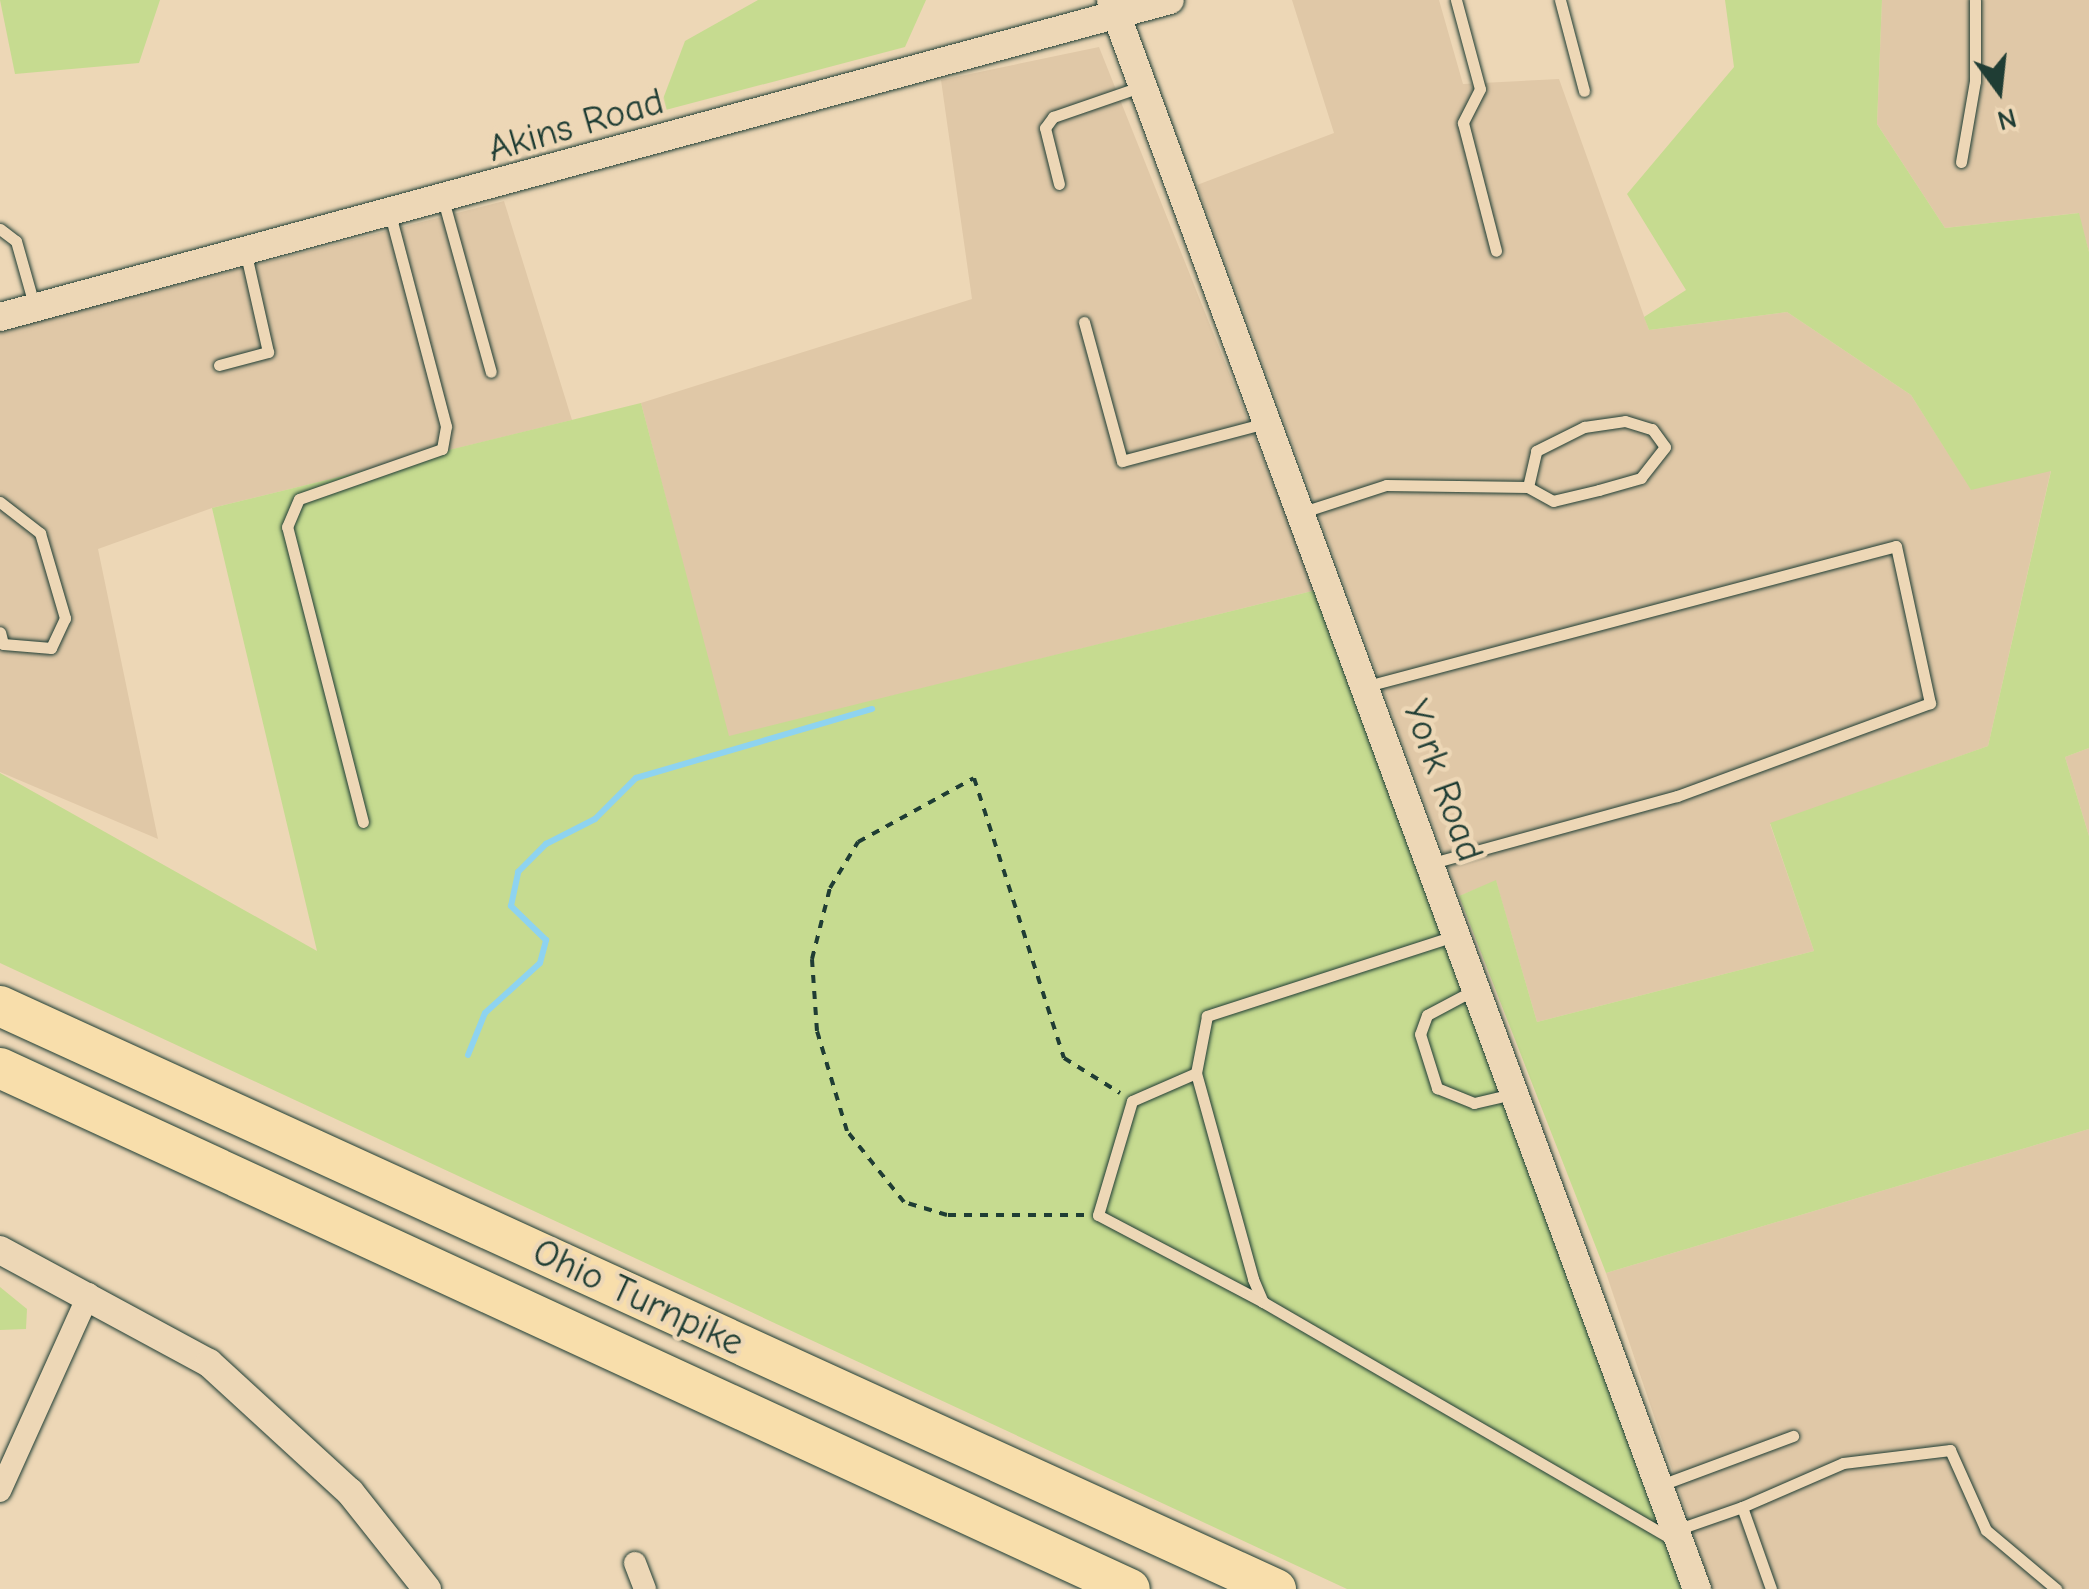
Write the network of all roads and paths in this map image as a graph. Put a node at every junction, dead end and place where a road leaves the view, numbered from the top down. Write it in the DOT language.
graph roads {
  1 [pos="1170,0"];
  2 [pos="1456,0"];
  3 [pos="1560,0"];
  4 [pos="1974,0"];
  5 [pos="1115,8"];
  6 [pos="1147,85"];
  7 [pos="1584,92"];
  8 [pos="1961,162"];
  9 [pos="1059,184"];
  10 [pos="444,203"];
  11 [pos="392,218"];
  12 [pos="0,229"];
  13 [pos="1496,251"];
  14 [pos="246,254"];
  15 [pos="35,308"];
  16 [pos="0,317"];
  17 [pos="1084,322"];
  18 [pos="219,365"];
  19 [pos="490,372"];
  20 [pos="1270,422"];
  21 [pos="1528,487"];
  22 [pos="0,502"];
  23 [pos="1303,512"];
  24 [pos="0,632"];
  25 [pos="1367,686"];
  26 [pos="363,822"];
  27 [pos="1432,863"];
  28 [pos="1458,934"];
  29 [pos="1478,989"];
  30 [pos="0,1006"];
  31 [pos="0,1068"];
  32 [pos="1196,1072"];
  33 [pos="1516,1093"];
  34 [pos="1132,1101"];
  35 [pos="1098,1215"];
  36 [pos="0,1250"];
  37 [pos="90,1294"];
  38 [pos="1262,1302"];
  39 [pos="1793,1436"];
  40 [pos="1,1474"];
  41 [pos="1659,1485"];
  42 [pos="0,1491"];
  43 [pos="1742,1506"];
  44 [pos="1678,1537"];
  45 [pos="635,1563"];
  46 [pos="427,1589"];
  47 [pos="645,1589"];
  48 [pos="1130,1589"];
  49 [pos="1276,1589"];
  50 [pos="1697,1589"];
  51 [pos="1770,1589"];
  52 [pos="2056,1589"];
  1 -- 5 [label="street, Akins Road"];
  2 -- 13 [label="lane"];
  3 -- 7 [label="lane"];
  4 -- 8 [label="lane"];
  5 -- 6 [label="street, York Road"];
  5 -- 10 [label="street, Akins Road"];
  6 -- 9 [label="lane"];
  6 -- 20 [label="street, York Road"];
  10 -- 11 [label="street, Akins Road"];
  10 -- 19 [label="lane"];
  11 -- 14 [label="street, Akins Road"];
  11 -- 26 [label="lane"];
  12 -- 15 [label="lane"];
  14 -- 15 [label="street, Akins Road"];
  14 -- 18 [label="lane"];
  15 -- 16 [label="street, Akins Road"];
  17 -- 20 [label="lane"];
  20 -- 23 [label="street, York Road"];
  21 -- 21 [label="lane"];
  21 -- 23 [label="lane"];
  22 -- 24 [label="lane"];
  23 -- 25 [label="street, York Road"];
  25 -- 27 [label="street, York Road"];
  25 -- 27 [label="lane"];
  27 -- 28 [label="street, York Road"];
  28 -- 29 [label="street, York Road"];
  28 -- 32 [label="lane"];
  29 -- 33 [label="street, York Road"];
  29 -- 33 [label="lane"];
  30 -- 49 [label="highway, Ohio Turnpike"];
  31 -- 48 [label="highway, Ohio Turnpike"];
  32 -- 34 [label="lane"];
  32 -- 38 [label="lane"];
  33 -- 41 [label="street, York Road"];
  34 -- 35 [label="lane"];
  34 -- 35 [label="path"];
  35 -- 38 [label="lane"];
  36 -- 37 [label="street"];
  37 -- 40 [label="street"];
  37 -- 46 [label="street"];
  38 -- 44 [label="lane"];
  39 -- 41 [label="lane"];
  40 -- 42 [label="street"];
  41 -- 44 [label="street, York Road"];
  43 -- 44 [label="lane"];
  43 -- 51 [label="lane"];
  43 -- 52 [label="lane"];
  44 -- 50 [label="street, York Road"];
  45 -- 47 [label="street"];
}
